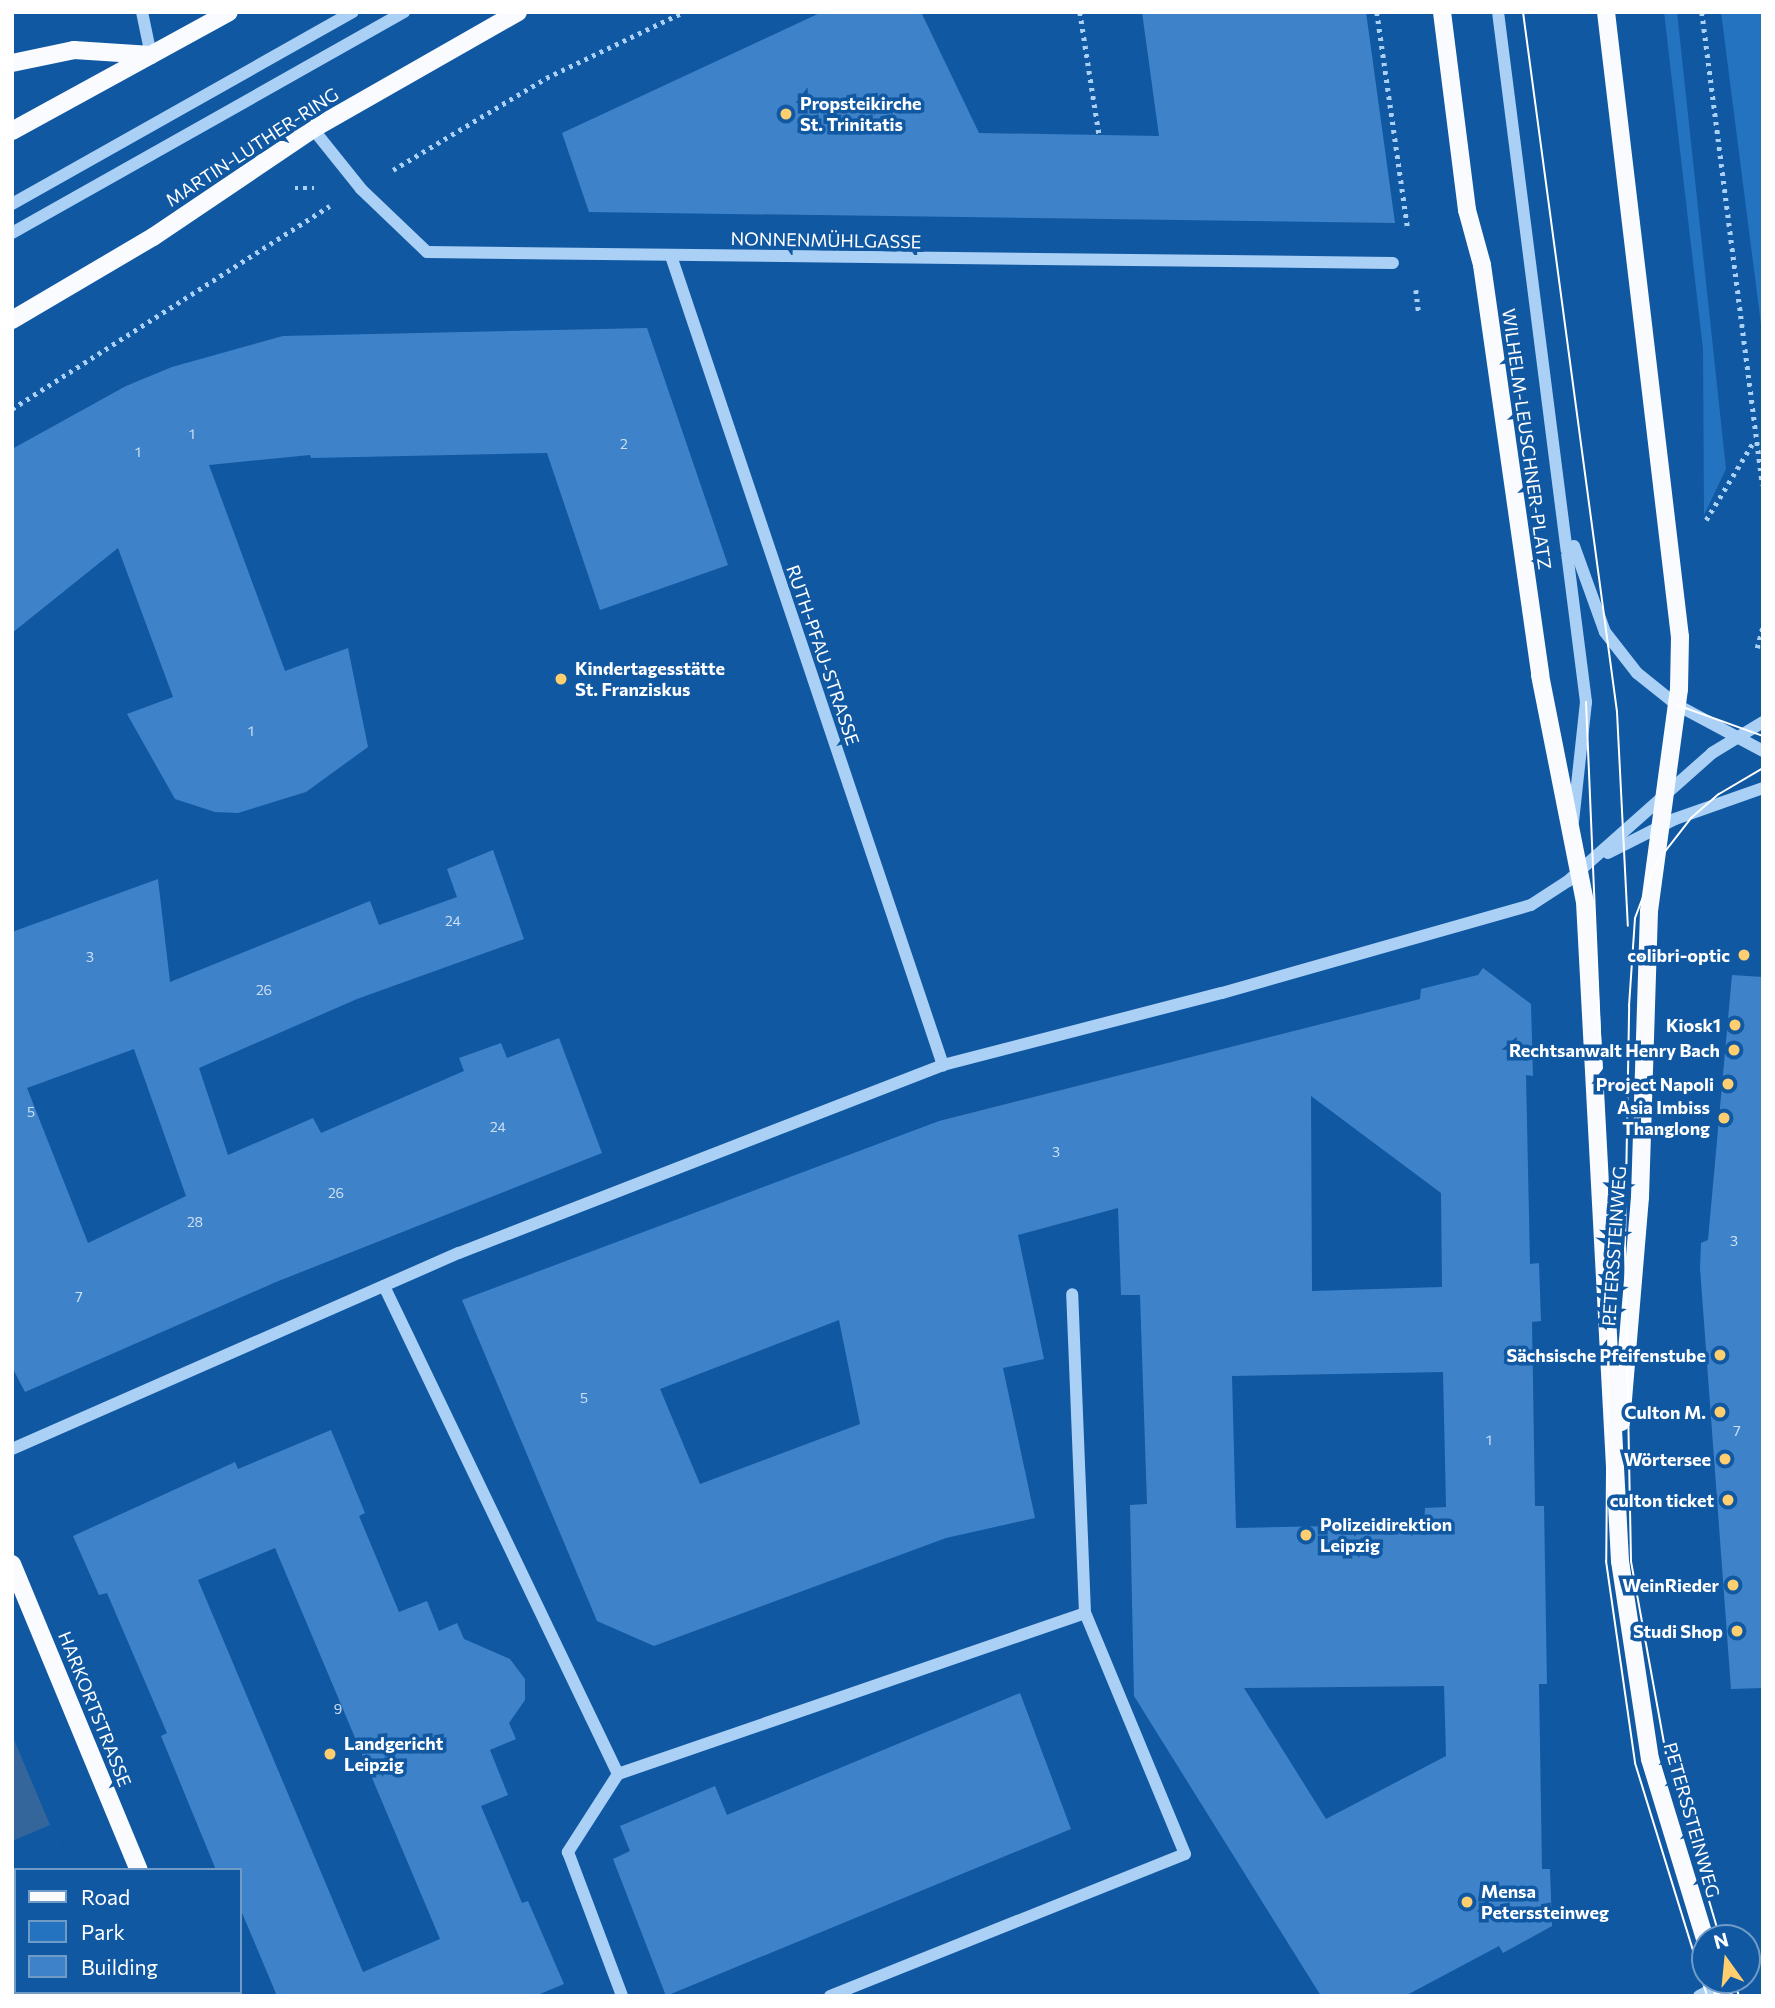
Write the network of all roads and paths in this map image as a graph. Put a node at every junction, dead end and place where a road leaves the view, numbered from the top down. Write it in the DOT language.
graph roads {
  1 [pos="142,12"];
  2 [pos="229,12"];
  3 [pos="352,12"];
  4 [pos="404,12"];
  5 [pos="518,12"];
  6 [pos="684,12"];
  7 [pos="1080,12"];
  8 [pos="1377,12"];
  9 [pos="1442,12"];
  10 [pos="1498,12"];
  11 [pos="1606,12"];
  12 [pos="1703,12"];
  13 [pos="151,55"];
  14 [pos="12,63"];
  15 [pos="313,129"];
  16 [pos="12,131"];
  17 [pos="1099,134"];
  18 [pos="360,189"];
  19 [pos="12,204"];
  20 [pos="1406,219"];
  21 [pos="12,233"];
  22 [pos="671,256"];
  23 [pos="1393,263"];
  24 [pos="12,320"];
  25 [pos="12,409"];
  26 [pos="1755,441"];
  27 [pos="1763,485"];
  28 [pos="1560,488"];
  29 [pos="1704,523"];
  30 [pos="1763,626"];
  31 [pos="1757,648"];
  32 [pos="1676,705"];
  33 [pos="1763,722"];
  34 [pos="1732,738"];
  35 [pos="1763,751"];
  36 [pos="1763,789"];
  37 [pos="1665,796"];
  38 [pos="1661,825"];
  39 [pos="1573,827"];
  40 [pos="1588,865"];
  41 [pos="943,1065"];
  42 [pos="384,1286"];
  43 [pos="1072,1294"];
  44 [pos="12,1449"];
  45 [pos="1617,1461"];
  46 [pos="12,1564"];
  47 [pos="1085,1613"];
  48 [pos="618,1774"];
  49 [pos="138,1868"];
  50 [pos="1700,1924"];
  51 [pos="622,1996"];
  52 [pos="830,1996"];
  1 -- 13 [label="street"];
  2 -- 13 [label="main road"];
  3 -- 19 [label="street"];
  4 -- 21 [label="street"];
  5 -- 15 [label="main road, MARTIN-LUTHER-RING"];
  6 -- 18 [label="path"];
  7 -- 17 [label="path"];
  8 -- 20 [label="path"];
  9 -- 39 [label="main road, WILHELM-LEUSCHNER-PLATZ"];
  10 -- 28 [label="street"];
  11 -- 32 [label="main road"];
  12 -- 26 [label="path"];
  13 -- 14 [label="main road"];
  13 -- 16 [label="main road"];
  15 -- 18 [label="street, NONNENMÜHLGASSE"];
  15 -- 24 [label="main road, MARTIN-LUTHER-RING"];
  18 -- 22 [label="street, NONNENMÜHLGASSE"];
  18 -- 25 [label="path"];
  22 -- 23 [label="street, NONNENMÜHLGASSE"];
  22 -- 41 [label="street, RUTH-PFAU-STRASSE"];
  26 -- 27 [label="path"];
  26 -- 29 [label="path"];
  28 -- 32 [label="street"];
  28 -- 39 [label="street"];
  30 -- 31 [label="path"];
  32 -- 34 [label="street"];
  32 -- 37 [label="main road"];
  33 -- 34 [label="street"];
  34 -- 35 [label="street"];
  34 -- 37 [label="street"];
  36 -- 38 [label="street"];
  37 -- 38 [label="main road"];
  37 -- 40 [label="street"];
  38 -- 40 [label="street"];
  38 -- 45 [label="main road, PETERSSTEINWEG"];
  39 -- 40 [label="main road, WILHELM-LEUSCHNER-PLATZ"];
  40 -- 41 [label="street"];
  40 -- 45 [label="main road, PETERSSTEINWEG"];
  41 -- 42 [label="street"];
  42 -- 44 [label="street"];
  42 -- 48 [label="street"];
  43 -- 47 [label="street"];
  45 -- 50 [label="main road, PETERSSTEINWEG"];
  46 -- 49 [label="main road, HARKORTSTRASSE"];
  47 -- 48 [label="street"];
  47 -- 52 [label="street"];
  48 -- 51 [label="street"];
}
